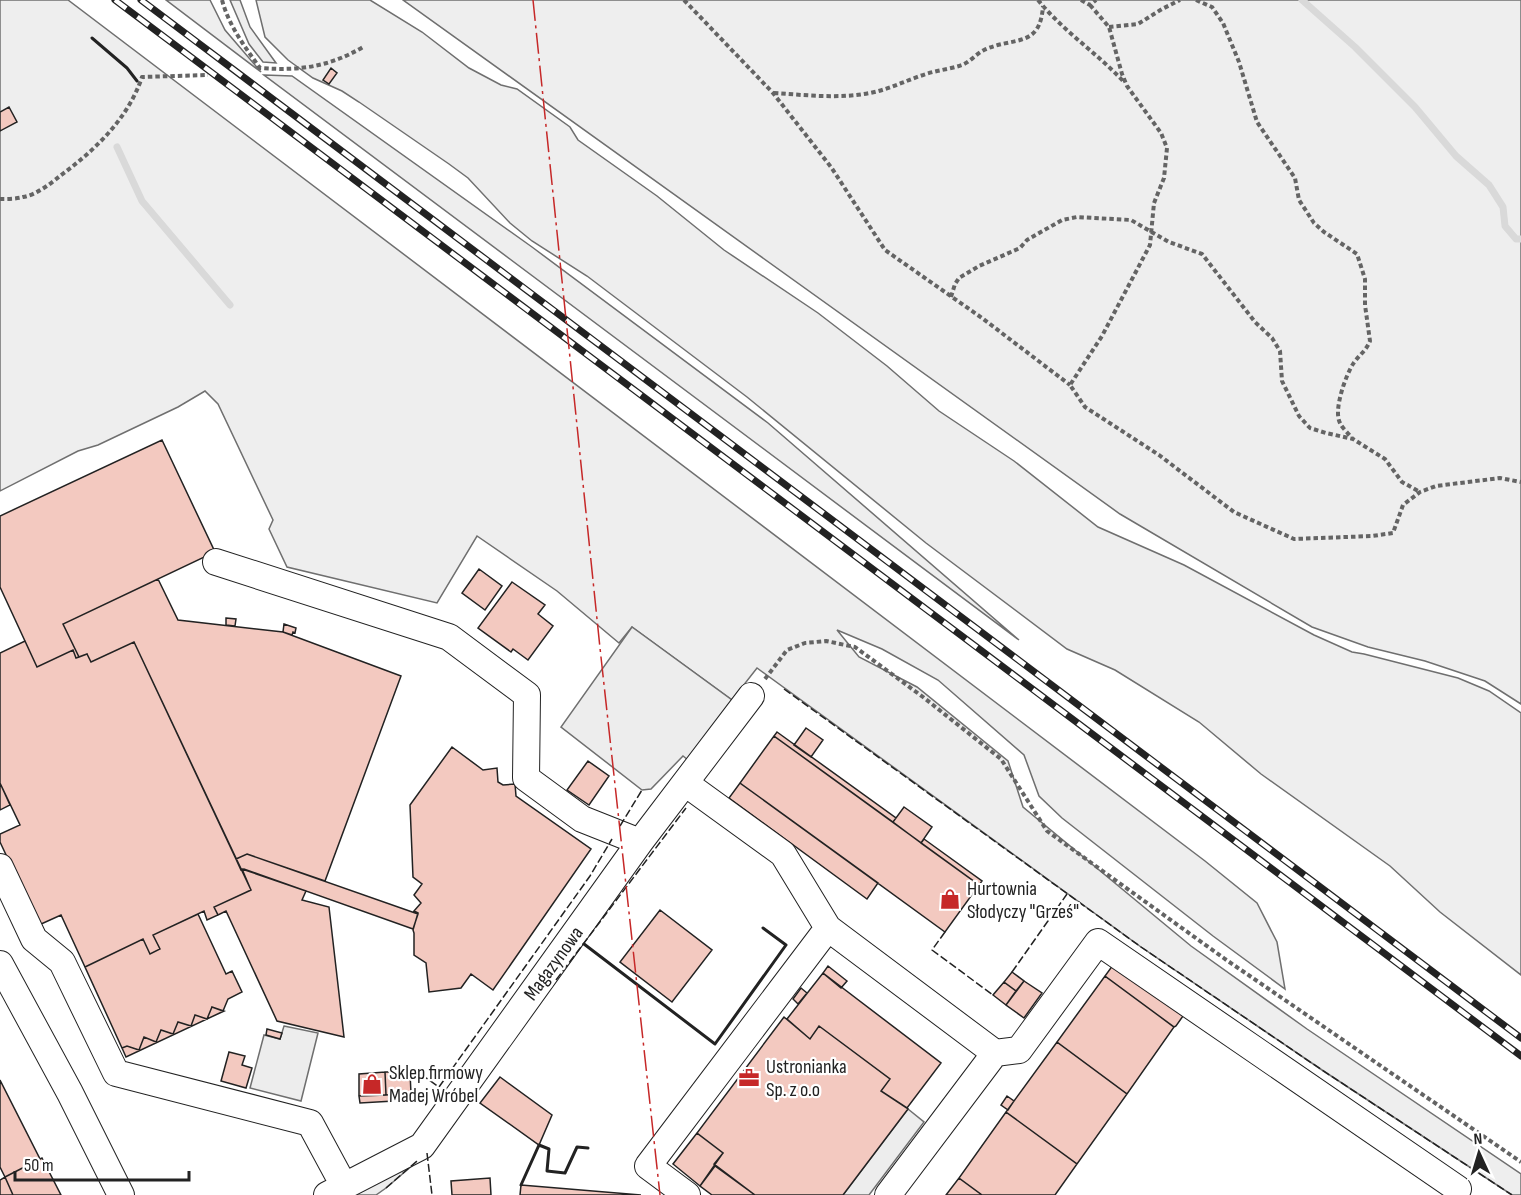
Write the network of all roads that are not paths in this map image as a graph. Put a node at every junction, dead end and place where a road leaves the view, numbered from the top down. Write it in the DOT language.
graph roads {
  1 [pos="216,562"];
  2 [pos="751,696"];
  3 [pos="685,783"];
  4 [pos="640,842"];
  5 [pos="0,867"];
  6 [pos="828,928"];
  7 [pos="0,964"];
  8 [pos="995,1053"];
  9 [pos="666,1187"];
  10 [pos="1458,1189"];
  11 [pos="335,1191"];
  12 [pos="121,1195"];
  13 [pos="687,1195"];
  14 [pos="888,1195"];
  1 -- 4 [label="lane"];
  2 -- 3 [label="lane, Magazynowa"];
  3 -- 4 [label="lane, Magazynowa"];
  3 -- 6 [label="lane"];
  4 -- 11 [label="lane, Magazynowa"];
  5 -- 11 [label="lane"];
  6 -- 8 [label="lane"];
  6 -- 9 [label="lane"];
  7 -- 12 [label="lane"];
  8 -- 10 [label="lane"];
  8 -- 14 [label="lane"];
  9 -- 13 [label="lane"];
}
